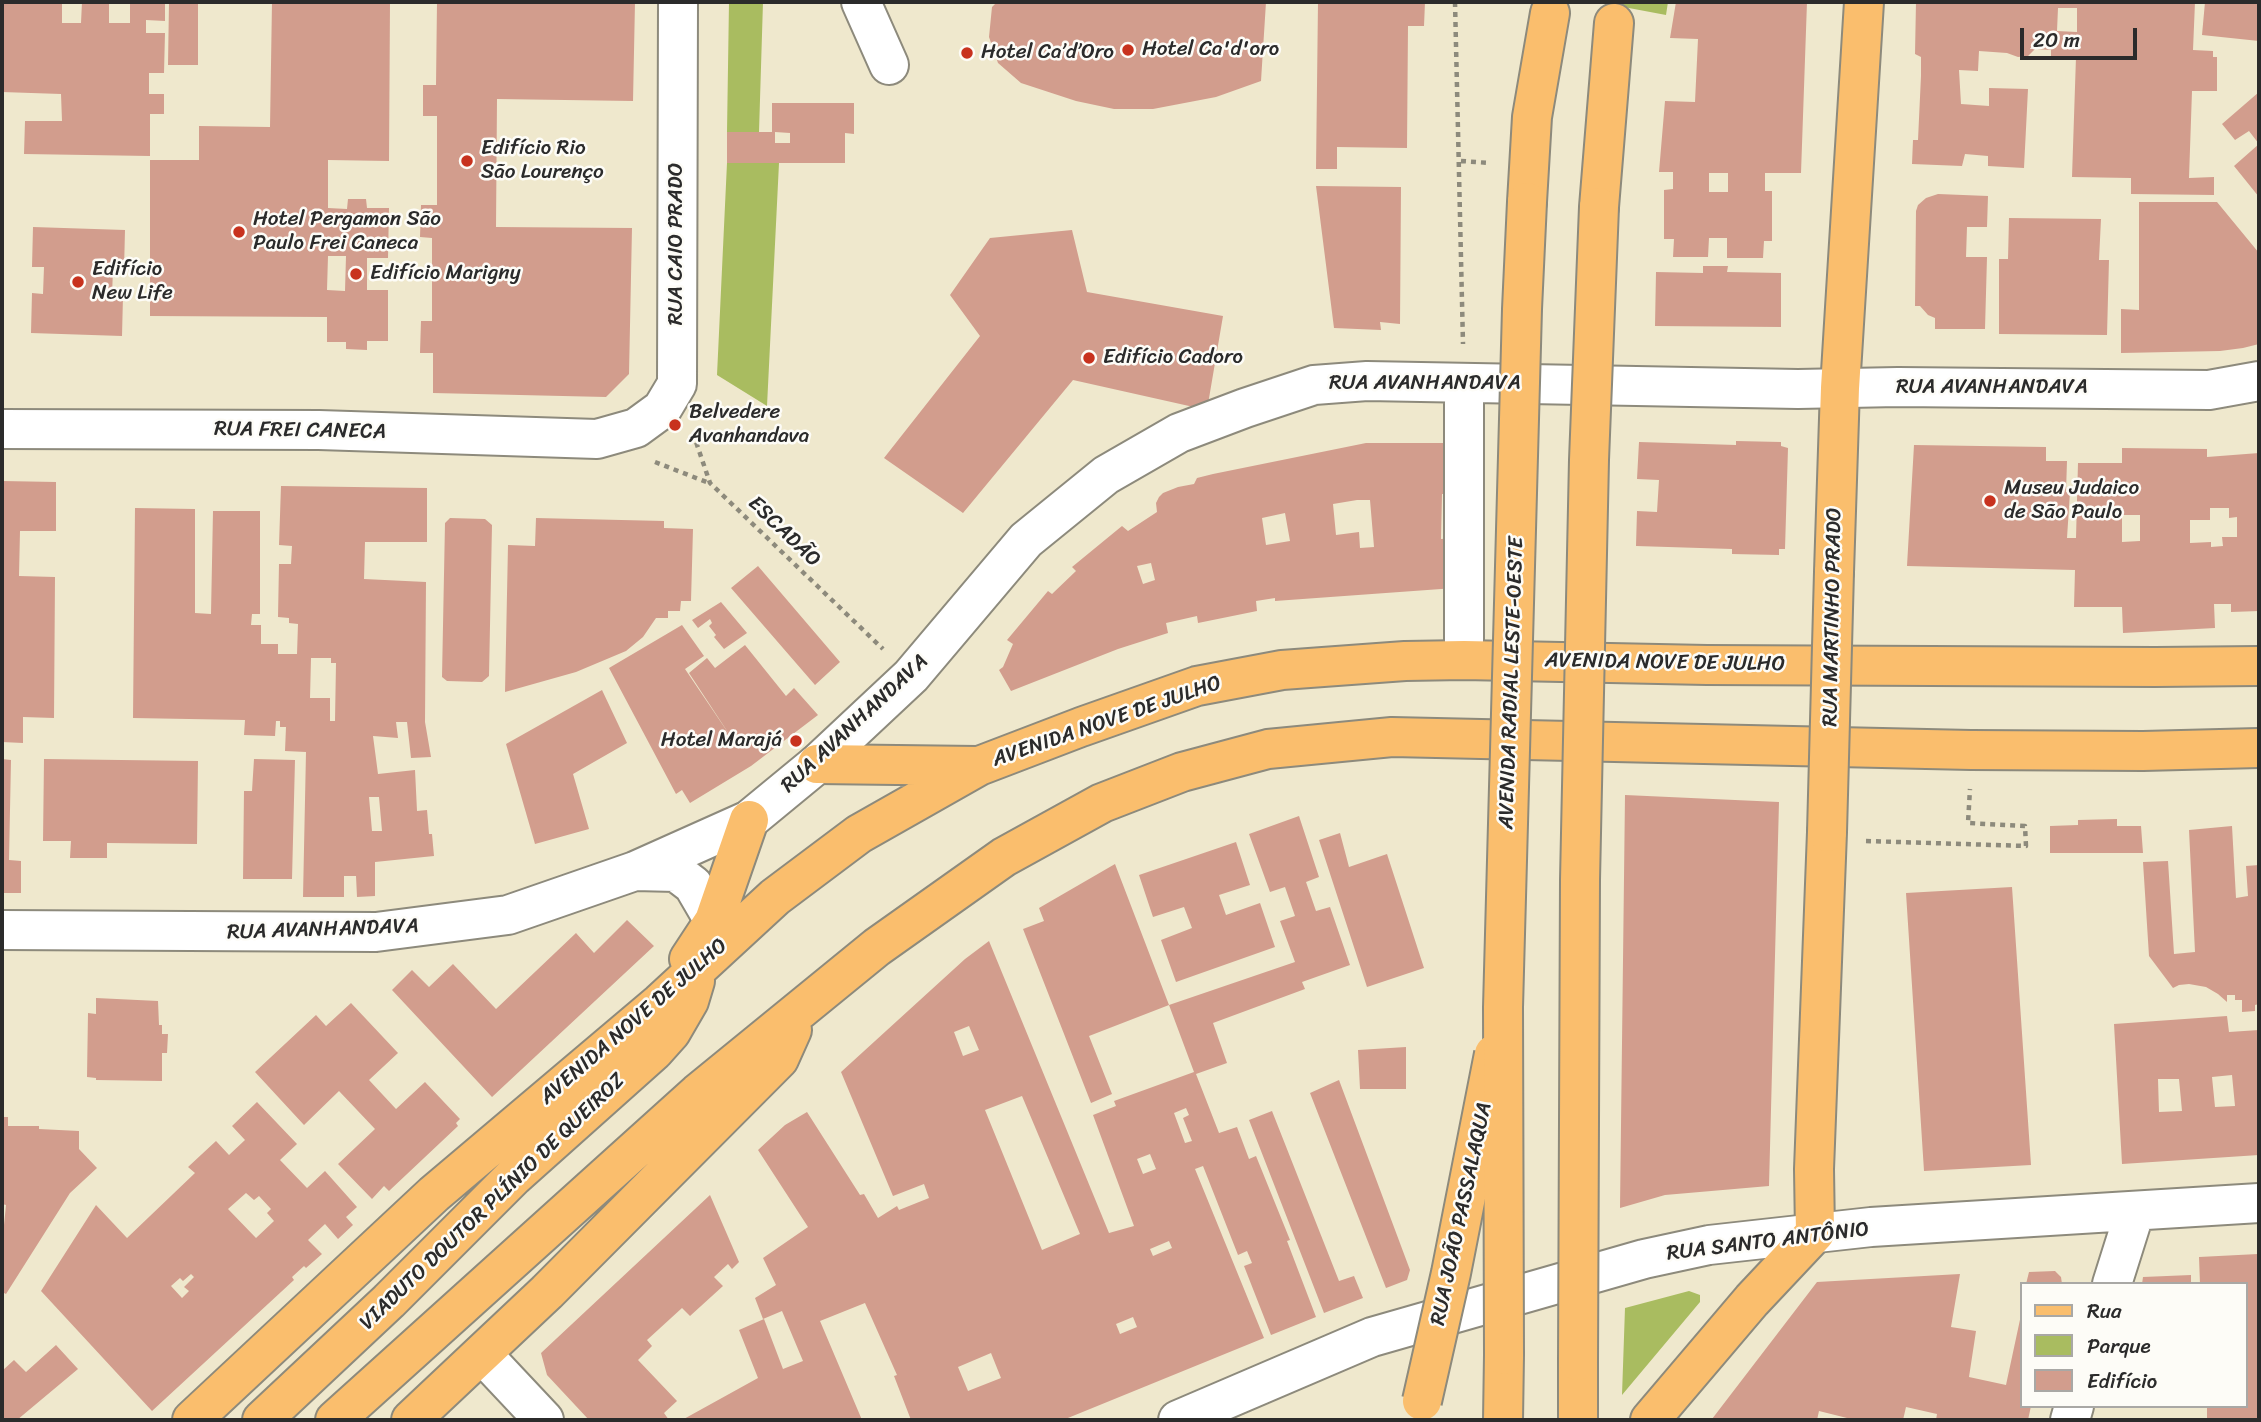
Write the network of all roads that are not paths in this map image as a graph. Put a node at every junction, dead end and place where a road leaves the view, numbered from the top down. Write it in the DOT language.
graph roads {
  1 [pos="678,2"];
  2 [pos="861,2"];
  3 [pos="1864,2"];
  4 [pos="1550,13"];
  5 [pos="1614,23"];
  6 [pos="889,65"];
  7 [pos="2259,381"];
  8 [pos="1464,384"];
  9 [pos="1840,388"];
  10 [pos="2,429"];
  11 [pos="597,439"];
  12 [pos="1464,660"];
  13 [pos="2259,666"];
  14 [pos="2259,748"];
  15 [pos="817,764"];
  16 [pos="979,766"];
  17 [pos="749,820"];
  18 [pos="635,871"];
  19 [pos="714,921"];
  20 [pos="2,930"];
  21 [pos="700,966"];
  22 [pos="660,1003"];
  23 [pos="803,1007"];
  24 [pos="1503,1007"];
  25 [pos="2259,1203"];
  26 [pos="2135,1211"];
  27 [pos="1815,1233"];
  28 [pos="2113,1282"];
  29 [pos="482,1354"];
  30 [pos="192,1420"];
  31 [pos="262,1420"];
  32 [pos="335,1420"];
  33 [pos="411,1420"];
  34 [pos="544,1420"];
  35 [pos="1178,1420"];
  36 [pos="1417,1420"];
  37 [pos="1503,1420"];
  38 [pos="1578,1420"];
  39 [pos="1650,1420"];
  1 -- 11 [label="street, RUA CAIO PRADO"];
  2 -- 6 [label="street"];
  3 -- 9 [label="main road, RUA MARTINHO PRADO"];
  4 -- 24 [label="main road, AVENIDA RADIAL LESTE-OESTE, bridge"];
  5 -- 38 [label="main road, bridge"];
  7 -- 9 [label="street, RUA AVANHANDAVA"];
  8 -- 9 [label="street, RUA AVANHANDAVA"];
  8 -- 12 [label="street"];
  8 -- 15 [label="street, RUA AVANHANDAVA"];
  9 -- 27 [label="main road, RUA MARTINHO PRADO, bridge"];
  10 -- 11 [label="street, RUA FREI CANECA"];
  12 -- 13 [label="main road, AVENIDA NOVE DE JULHO"];
  12 -- 16 [label="main road, AVENIDA NOVE DE JULHO"];
  14 -- 23 [label="main road"];
  15 -- 16 [label="main road"];
  15 -- 17 [label="street, RUA AVANHANDAVA"];
  16 -- 21 [label="main road, AVENIDA NOVE DE JULHO"];
  17 -- 18 [label="street, RUA AVANHANDAVA"];
  17 -- 19 [label="main road"];
  18 -- 19 [label="street, RUA AVANHANDAVA"];
  18 -- 20 [label="street, RUA AVANHANDAVA"];
  19 -- 22 [label="main road"];
  21 -- 22 [label="main road, AVENIDA NOVE DE JULHO"];
  21 -- 31 [label="main road, VIADUTO DOUTOR PLÍNIO DE QUEIROZ"];
  22 -- 30 [label="main road, AVENIDA NOVE DE JULHO"];
  23 -- 29 [label="main road"];
  23 -- 32 [label="main road"];
  24 -- 36 [label="main road, RUA JOÃO PASSALAQUA, bridge"];
  24 -- 37 [label="main road, AVENIDA RADIAL LESTE-OESTE, bridge"];
  25 -- 26 [label="street, RUA SANTO ANTÔNIO"];
  26 -- 27 [label="street, RUA SANTO ANTÔNIO"];
  26 -- 28 [label="street"];
  27 -- 35 [label="street, RUA SANTO ANTÔNIO"];
  27 -- 39 [label="main road"];
  29 -- 33 [label="main road"];
  29 -- 34 [label="street"];
}
